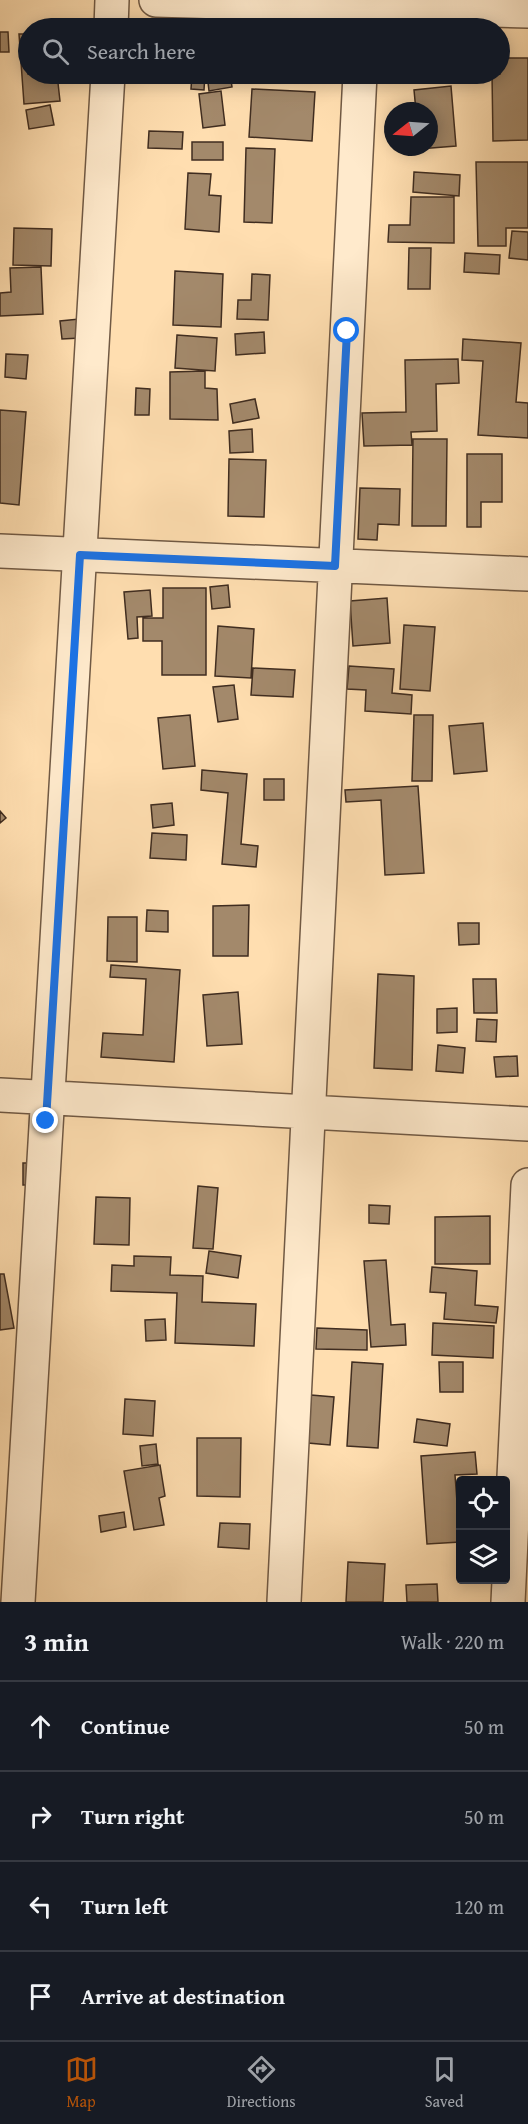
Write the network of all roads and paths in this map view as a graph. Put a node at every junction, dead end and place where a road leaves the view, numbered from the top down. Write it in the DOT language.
graph roads {
  1 [pos="112,0"];
  2 [pos="156,0"];
  3 [pos="528,10"];
  4 [pos="363,12"];
  5 [pos="111,18"];
  6 [pos="107,84"];
  7 [pos="359,84"];
  8 [pos="0,551"];
  9 [pos="80,555"];
  10 [pos="335,566"];
  11 [pos="528,574"];
  12 [pos="0,1095"];
  13 [pos="47,1098"];
  14 [pos="308,1112"];
  15 [pos="528,1124"];
  16 [pos="528,1185"];
  17 [pos="18,1602"];
  18 [pos="284,1602"];
  19 [pos="508,1602"];
  1 -- 5 [label="street"];
  2 -- 4 [label="street"];
  3 -- 4 [label="street"];
  6 -- 9 [label="street"];
  7 -- 10 [label="street"];
  8 -- 9 [label="street"];
  9 -- 10 [label="street"];
  9 -- 13 [label="street"];
  10 -- 11 [label="street"];
  10 -- 14 [label="street"];
  12 -- 13 [label="street"];
  13 -- 14 [label="street"];
  13 -- 17 [label="street"];
  14 -- 15 [label="street"];
  14 -- 18 [label="street"];
  16 -- 19 [label="street"];
}
